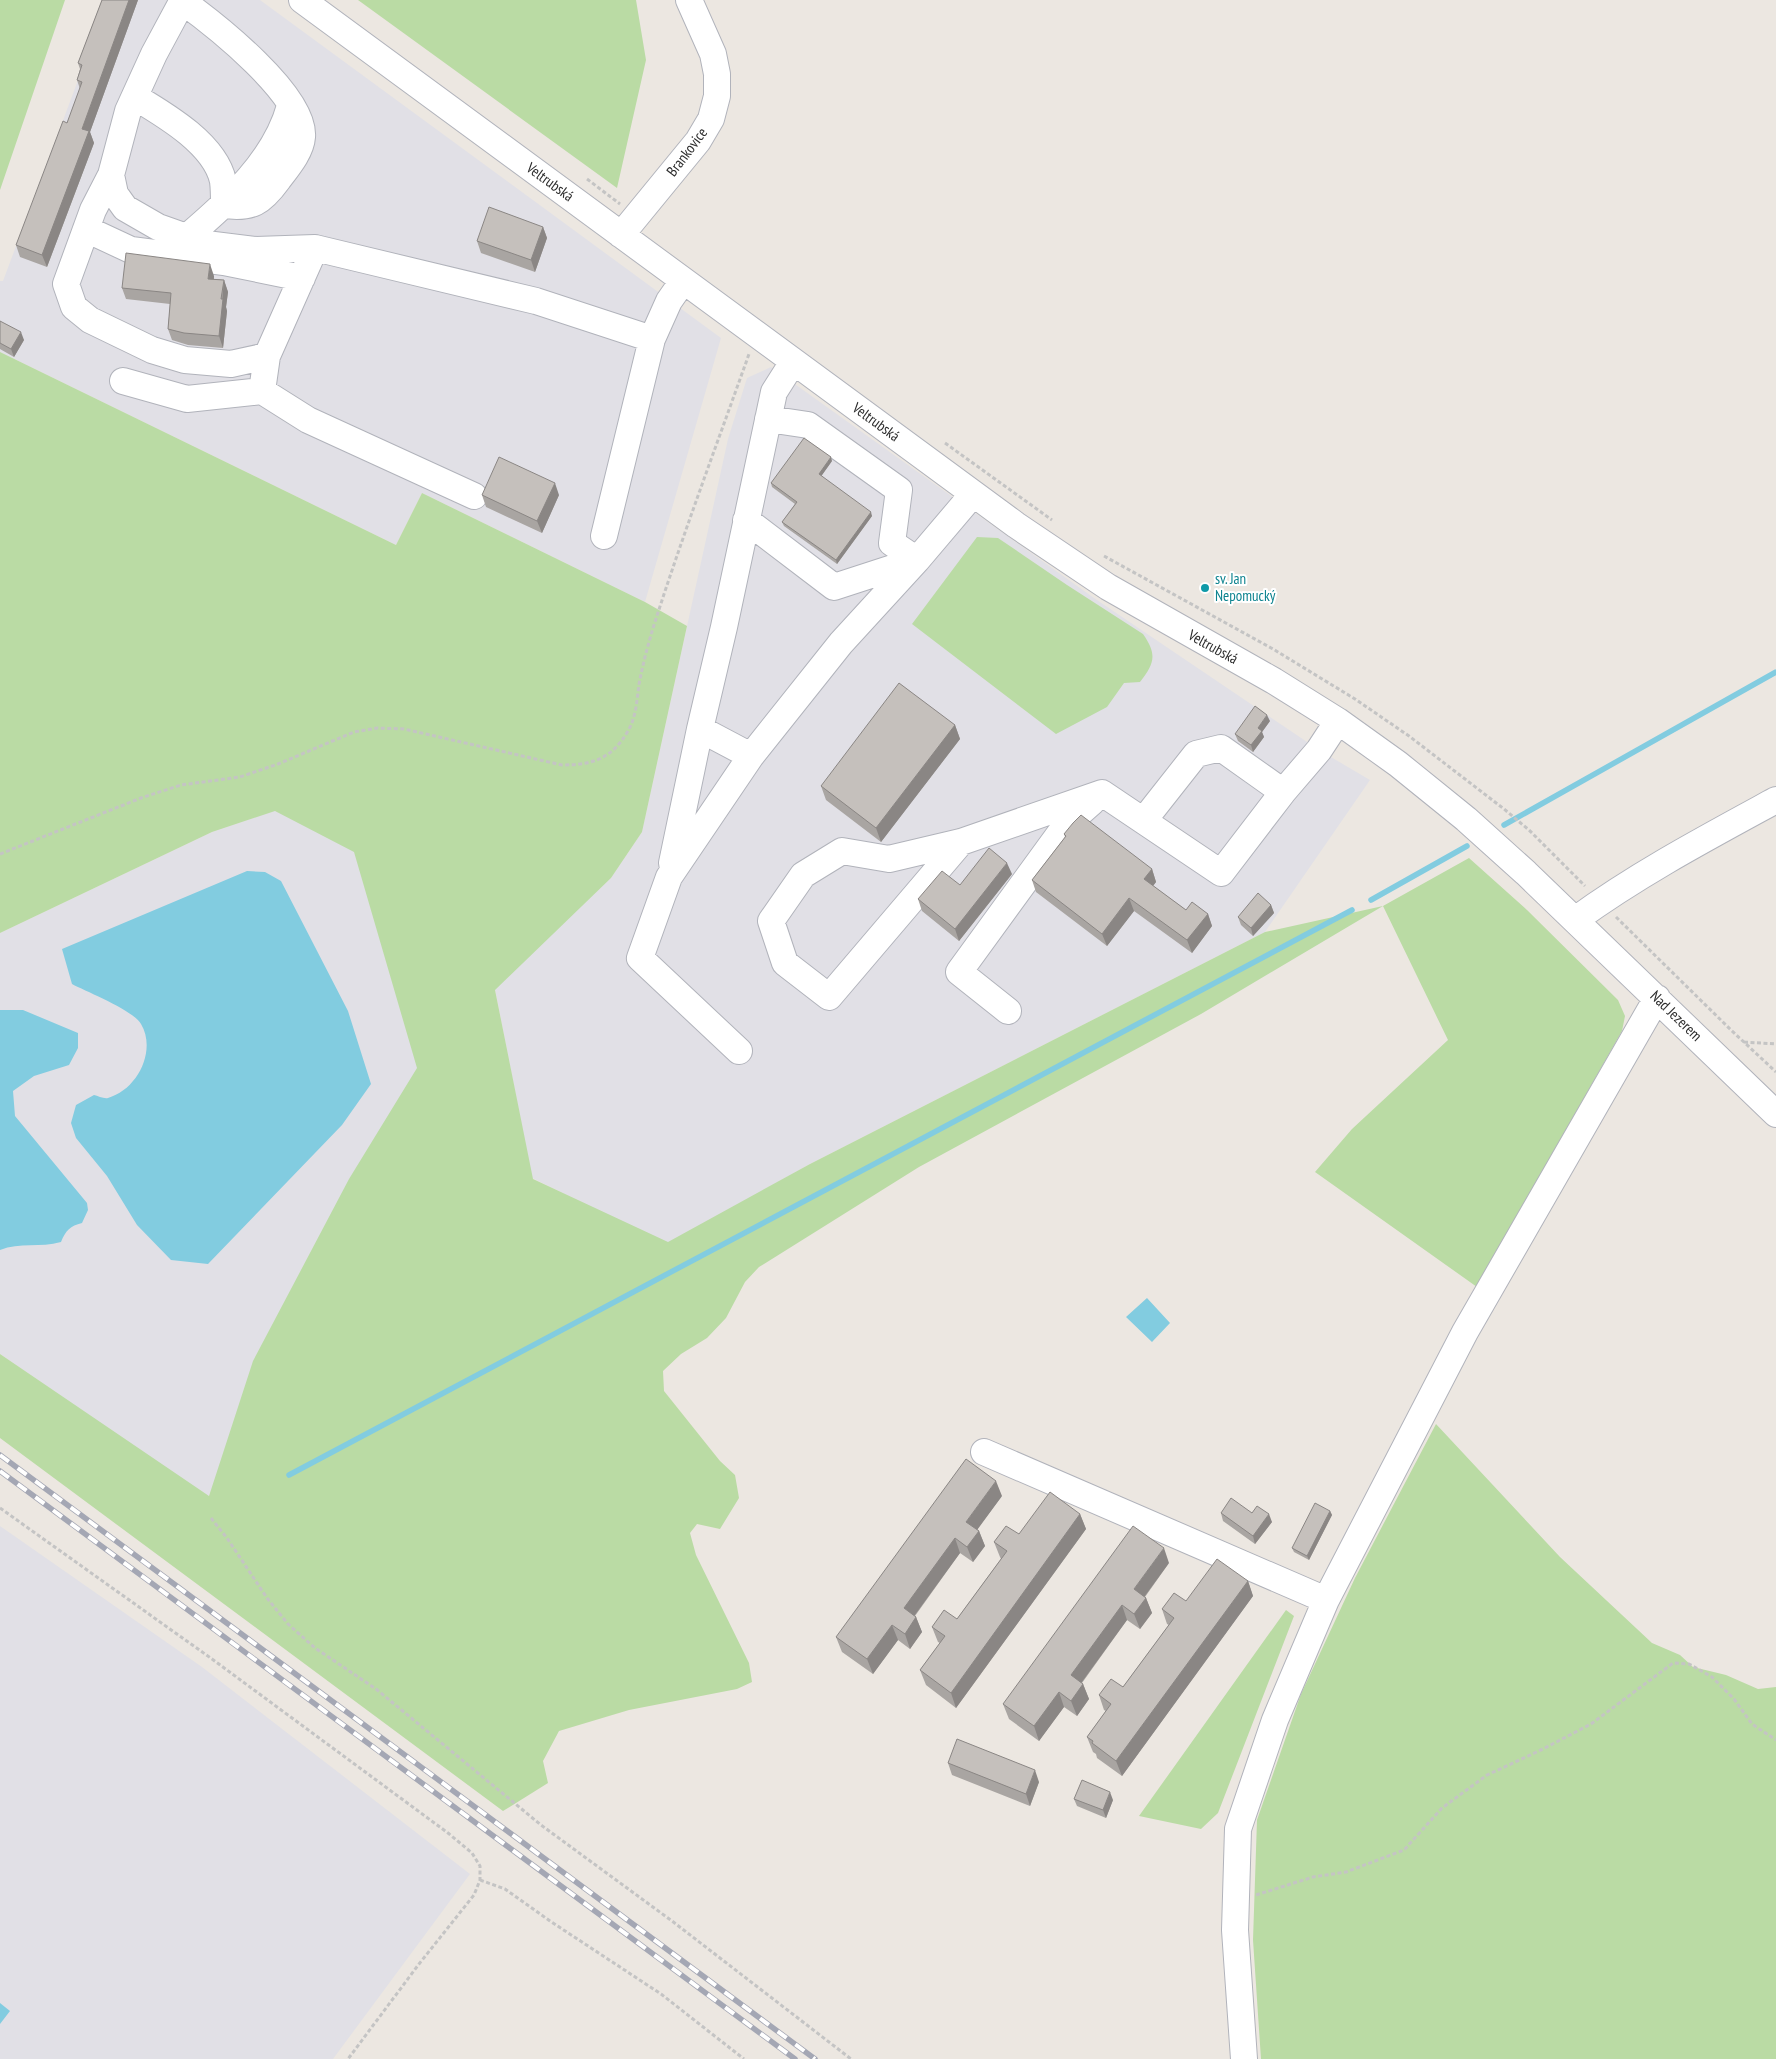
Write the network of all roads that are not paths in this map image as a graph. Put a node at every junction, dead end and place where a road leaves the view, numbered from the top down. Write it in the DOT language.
graph roads {
  1 [pos="182,0"];
  2 [pos="302,0"];
  3 [pos="689,0"];
  4 [pos="135,97"];
  5 [pos="112,174"];
  6 [pos="224,205"];
  7 [pos="86,230"];
  8 [pos="621,235"];
  9 [pos="187,237"];
  10 [pos="315,248"];
  11 [pos="302,278"];
  12 [pos="683,280"];
  13 [pos="652,339"];
  14 [pos="267,356"];
  15 [pos="793,362"];
  16 [pos="123,381"];
  17 [pos="262,391"];
  18 [pos="768,419"];
  19 [pos="973,494"];
  20 [pos="474,496"];
  21 [pos="746,520"];
  22 [pos="604,536"];
  23 [pos="918,560"];
  24 [pos="1338,720"];
  25 [pos="700,729"];
  26 [pos="751,756"];
  27 [pos="1283,792"];
  28 [pos="1102,793"];
  29 [pos="1776,800"];
  30 [pos="1466,819"];
  31 [pos="1144,820"];
  32 [pos="961,842"];
  33 [pos="669,877"];
  34 [pos="1575,920"];
  35 [pos="1657,998"];
  36 [pos="1008,1011"];
  37 [pos="739,1051"];
  38 [pos="1776,1114"];
  39 [pos="984,1452"];
  40 [pos="1326,1600"];
  41 [pos="1244,2059"];
  1 -- 4 [label="street"];
  1 -- 6 [label="street"];
  2 -- 8 [label="street, Veltrubská"];
  3 -- 8 [label="street, Brankovice"];
  4 -- 5 [label="street"];
  4 -- 6 [label="street"];
  5 -- 7 [label="street"];
  5 -- 9 [label="street"];
  6 -- 9 [label="street"];
  7 -- 11 [label="street"];
  7 -- 14 [label="street"];
  8 -- 12 [label="street, Veltrubská"];
  9 -- 10 [label="street"];
  10 -- 11 [label="street"];
  10 -- 13 [label="street"];
  11 -- 14 [label="street"];
  12 -- 13 [label="street"];
  12 -- 15 [label="street, Veltrubská"];
  13 -- 22 [label="street"];
  14 -- 17 [label="street"];
  15 -- 18 [label="street"];
  15 -- 19 [label="street, Veltrubská"];
  16 -- 17 [label="street"];
  17 -- 20 [label="street"];
  18 -- 21 [label="street"];
  18 -- 23 [label="street"];
  19 -- 23 [label="street"];
  19 -- 24 [label="street, Veltrubská"];
  21 -- 23 [label="street"];
  21 -- 25 [label="street"];
  23 -- 26 [label="street"];
  24 -- 27 [label="street"];
  24 -- 30 [label="street, Veltrubská"];
  25 -- 26 [label="street"];
  25 -- 33 [label="street"];
  26 -- 33 [label="street"];
  27 -- 31 [label="street"];
  27 -- 31 [label="street"];
  28 -- 31 [label="street"];
  28 -- 32 [label="street"];
  28 -- 36 [label="street"];
  29 -- 34 [label="street"];
  30 -- 34 [label="street, Nad Jezerem"];
  32 -- 32 [label="street"];
  33 -- 37 [label="street"];
  34 -- 35 [label="street, Nad Jezerem"];
  35 -- 38 [label="street, Nad Jezerem"];
  35 -- 40 [label="street"];
  39 -- 40 [label="street"];
  40 -- 41 [label="street"];
}
